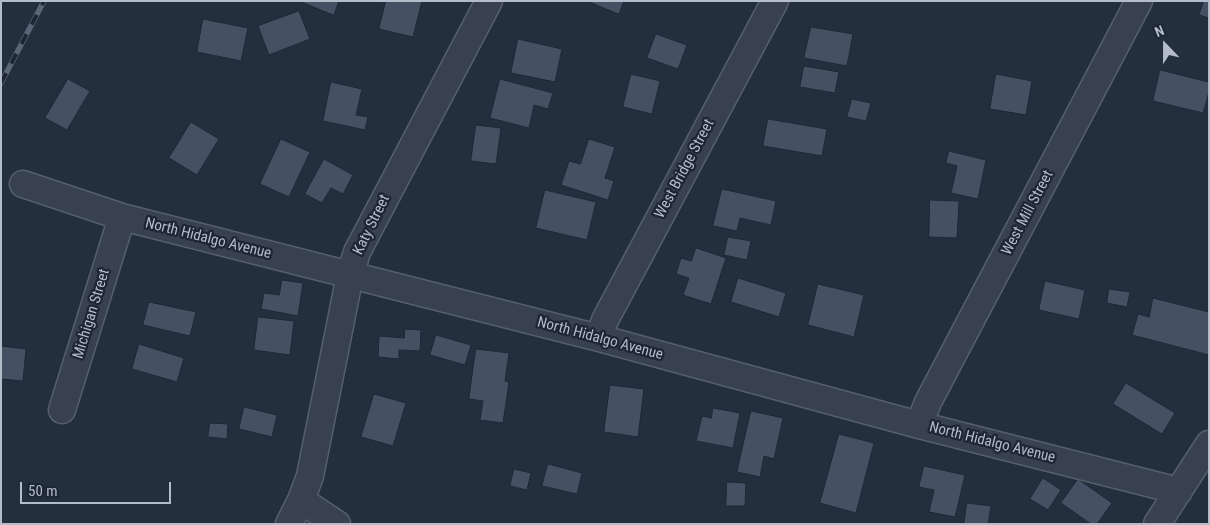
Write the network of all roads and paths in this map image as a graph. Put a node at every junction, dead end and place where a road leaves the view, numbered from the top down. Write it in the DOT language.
graph roads {
  1 [pos="489,1"];
  2 [pos="775,1"];
  3 [pos="1139,1"];
  4 [pos="23,184"];
  5 [pos="122,217"];
  6 [pos="350,275"];
  7 [pos="600,338"];
  8 [pos="62,410"];
  9 [pos="920,425"];
  10 [pos="1209,444"];
  11 [pos="1193,482"];
  12 [pos="301,500"];
  13 [pos="289,524"];
  14 [pos="337,524"];
  15 [pos="1158,524"];
  1 -- 6 [label="street, Katy Street"];
  2 -- 7 [label="street, West Bridge Street"];
  3 -- 9 [label="street, West Mill Street"];
  4 -- 5 [label="street, North Hidalgo Avenue"];
  5 -- 6 [label="street, North Hidalgo Avenue"];
  5 -- 8 [label="street, Michigan Street"];
  6 -- 7 [label="street, North Hidalgo Avenue"];
  6 -- 12 [label="street, Katy Street"];
  7 -- 9 [label="street, North Hidalgo Avenue"];
  9 -- 11 [label="street, North Hidalgo Avenue"];
  10 -- 11 [label="street"];
  11 -- 15 [label="street"];
  12 -- 13 [label="street, Katy Street"];
  12 -- 14 [label="street"];
}
